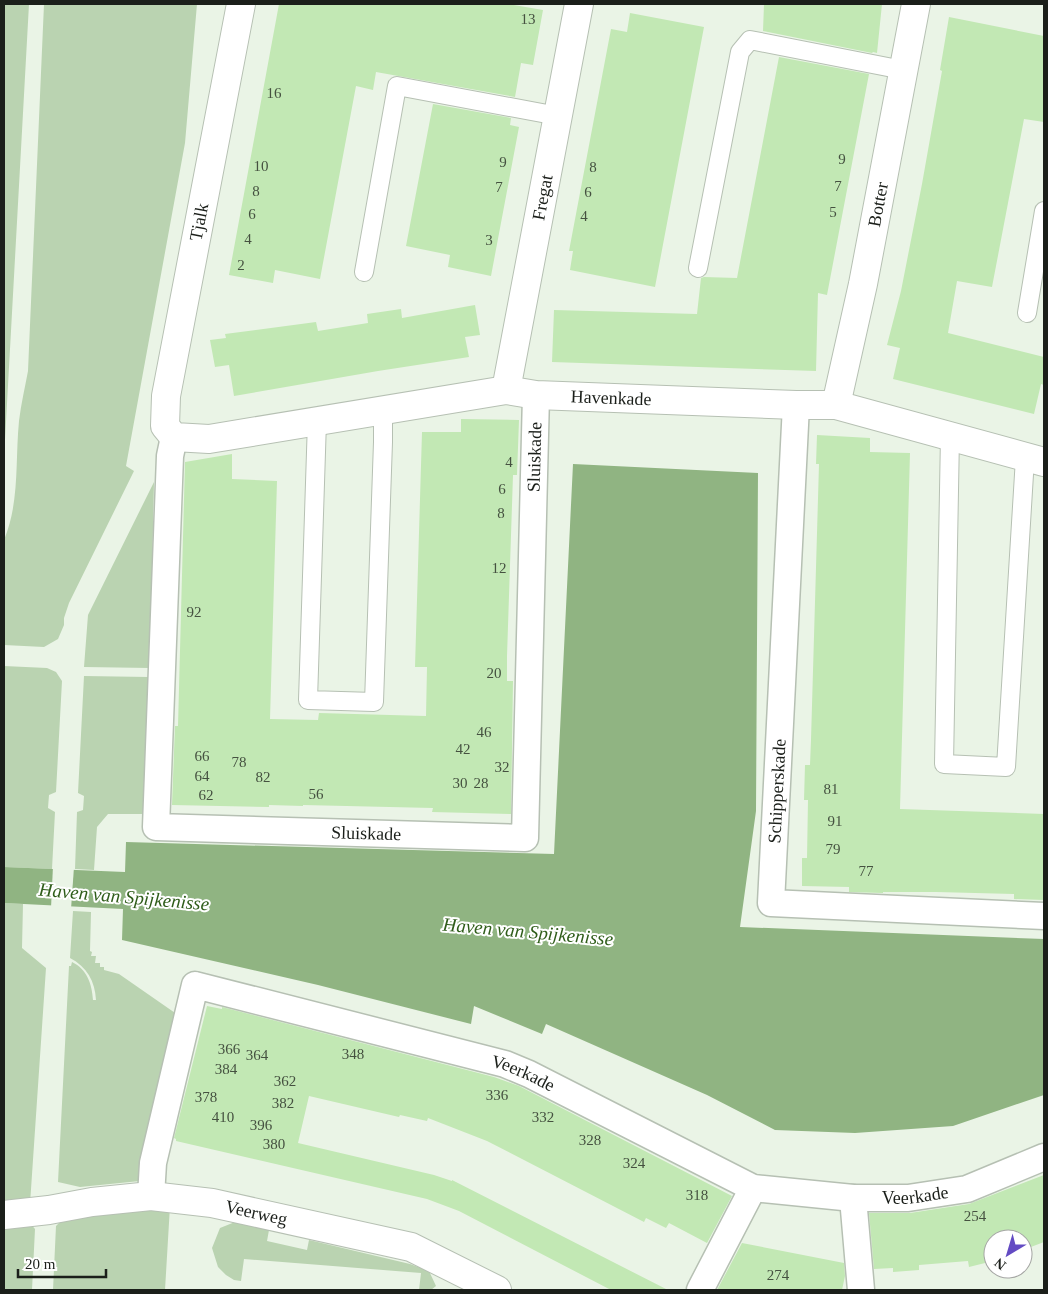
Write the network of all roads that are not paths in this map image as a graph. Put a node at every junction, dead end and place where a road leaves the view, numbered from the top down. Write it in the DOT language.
graph roads {
  1 [pos="241,4"];
  2 [pos="579,4"];
  3 [pos="916,4"];
  4 [pos="903,70"];
  5 [pos="558,116"];
  6 [pos="1044,211"];
  7 [pos="698,268"];
  8 [pos="364,272"];
  9 [pos="1027,313"];
  10 [pos="506,390"];
  11 [pos="536,395"];
  12 [pos="836,405"];
  13 [pos="796,406"];
  14 [pos="383,410"];
  15 [pos="316,421"];
  16 [pos="950,436"];
  17 [pos="174,437"];
  18 [pos="1034,460"];
  19 [pos="1044,916"];
  20 [pos="1044,1157"];
  21 [pos="753,1188"];
  22 [pos="151,1196"];
  23 [pos="853,1198"];
  24 [pos="4,1215"];
  25 [pos="496,1290"];
  26 [pos="700,1290"];
  27 [pos="862,1290"];
  1 -- 17 [label="street, Tjalk"];
  2 -- 5 [label="street, Fregat"];
  3 -- 4 [label="street, Botter"];
  4 -- 7 [label="lane"];
  4 -- 12 [label="street, Botter"];
  5 -- 8 [label="lane"];
  5 -- 10 [label="street, Fregat"];
  6 -- 9 [label="lane"];
  10 -- 11 [label="street, Havenkade"];
  10 -- 14 [label="street, Havenkade"];
  11 -- 13 [label="street, Havenkade"];
  11 -- 17 [label="street, Sluiskade"];
  12 -- 13 [label="street, Havenkade"];
  12 -- 16 [label="street, Havenkade"];
  13 -- 19 [label="street, Schipperskade"];
  14 -- 15 [label="street, Havenkade"];
  14 -- 15 [label="lane"];
  15 -- 17 [label="street, Havenkade"];
  16 -- 18 [label="street, Havenkade"];
  16 -- 18 [label="lane"];
  20 -- 23 [label="street, Veerkade"];
  21 -- 22 [label="street, Veerkade"];
  21 -- 23 [label="street, Veerkade"];
  21 -- 26 [label="street"];
  22 -- 24 [label="street, Veerweg"];
  22 -- 25 [label="street, Veerweg"];
  23 -- 27 [label="street"];
}
